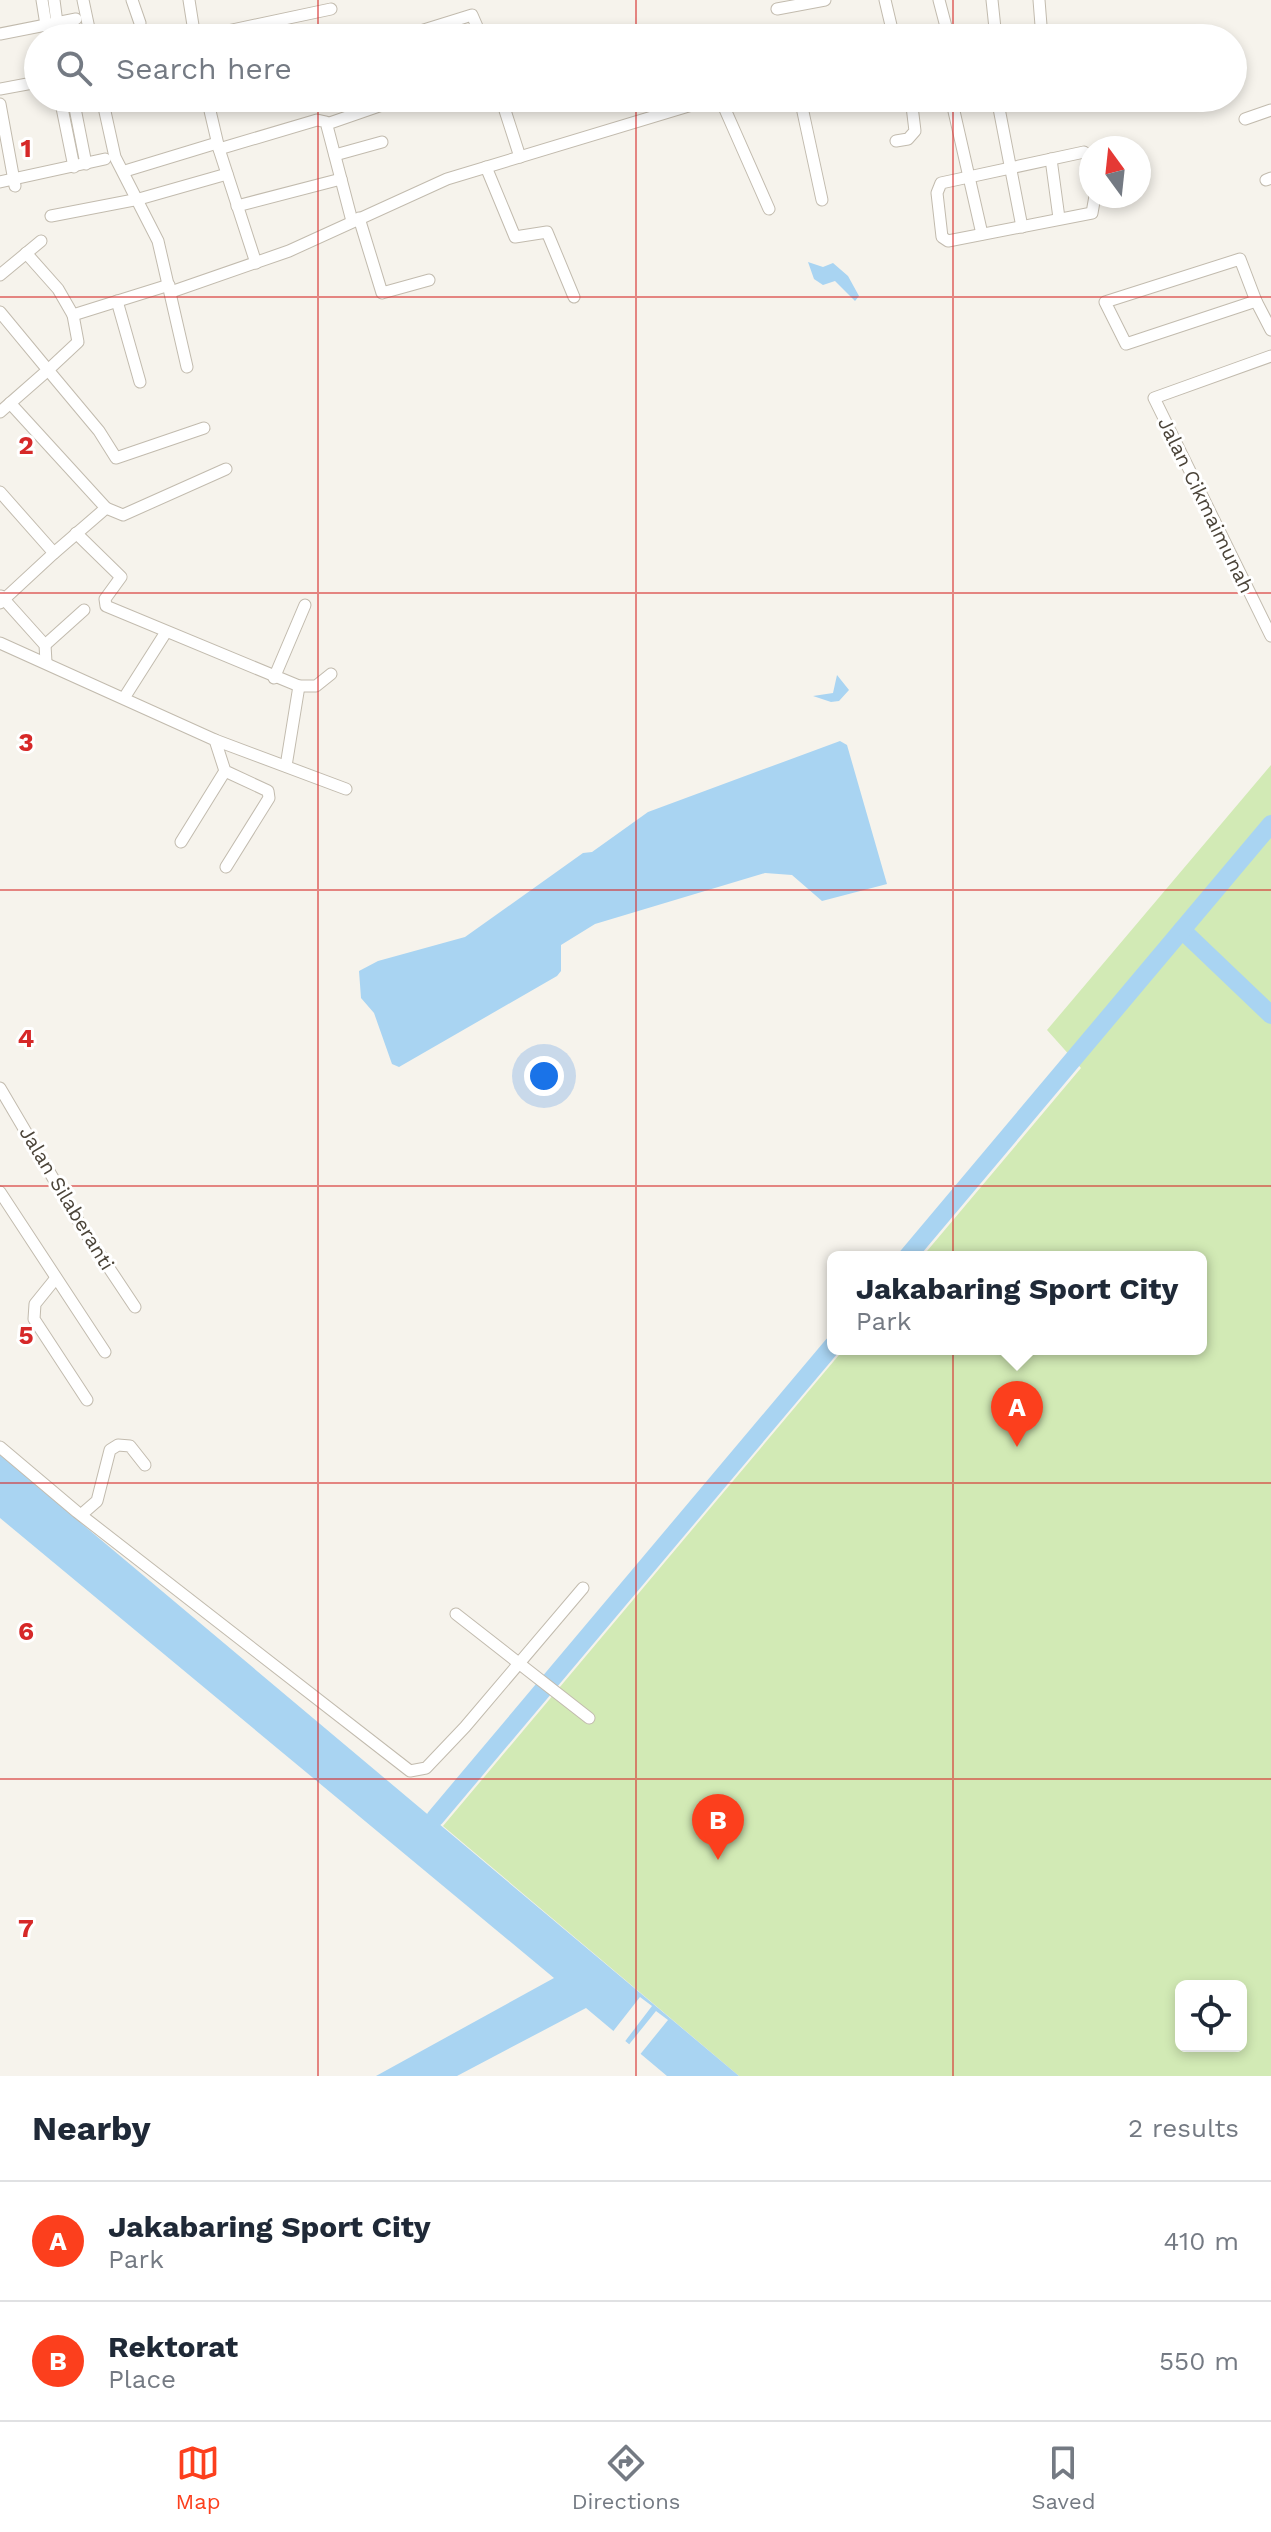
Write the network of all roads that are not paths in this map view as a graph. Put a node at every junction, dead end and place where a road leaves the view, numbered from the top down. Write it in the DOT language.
graph roads {
  1 [pos="42,0"];
  2 [pos="54,0"];
  3 [pos="84,0"];
  4 [pos="132,0"];
  5 [pos="189,0"];
  6 [pos="825,0"];
  7 [pos="885,0"];
  8 [pos="939,0"];
  9 [pos="992,0"];
  10 [pos="1039,0"];
  11 [pos="331,9"];
  12 [pos="777,9"];
  13 [pos="76,19"];
  14 [pos="140,23"];
  15 [pos="52,24"];
  16 [pos="88,24"];
  17 [pos="193,24"];
  18 [pos="261,24"];
  19 [pos="440,24"];
  20 [pos="476,24"];
  21 [pos="891,24"];
  22 [pos="945,24"];
  23 [pos="995,24"];
  24 [pos="1041,24"];
  25 [pos="24,29"];
  26 [pos="0,34"];
  27 [pos="24,85"];
  28 [pos="0,89"];
  29 [pos="0,104"];
  30 [pos="1271,110"];
  31 [pos="64,112"];
  32 [pos="74,112"];
  33 [pos="105,112"];
  34 [pos="210,112"];
  35 [pos="362,112"];
  36 [pos="506,112"];
  37 [pos="671,112"];
  38 [pos="724,112"];
  39 [pos="803,112"];
  40 [pos="913,112"];
  41 [pos="955,112"];
  42 [pos="1000,112"];
  43 [pos="1245,119"];
  44 [pos="327,124"];
  45 [pos="896,141"];
  46 [pos="382,142"];
  47 [pos="218,146"];
  48 [pos="1079,153"];
  49 [pos="335,155"];
  50 [pos="520,157"];
  51 [pos="105,159"];
  52 [pos="1051,159"];
  53 [pos="80,166"];
  54 [pos="486,167"];
  55 [pos="1014,167"];
  56 [pos="125,171"];
  57 [pos="227,174"];
  58 [pos="971,175"];
  59 [pos="341,179"];
  60 [pos="0,182"];
  61 [pos="15,183"];
  62 [pos="139,199"];
  63 [pos="822,200"];
  64 [pos="237,206"];
  65 [pos="1094,208"];
  66 [pos="769,209"];
  67 [pos="51,216"];
  68 [pos="1059,218"];
  69 [pos="356,219"];
  70 [pos="1022,227"];
  71 [pos="982,234"];
  72 [pos="41,241"];
  73 [pos="26,253"];
  74 [pos="256,263"];
  75 [pos="0,275"];
  76 [pos="429,280"];
  77 [pos="170,289"];
  78 [pos="574,297"];
  79 [pos="117,301"];
  80 [pos="1256,301"];
  81 [pos="0,314"];
  82 [pos="73,315"];
  83 [pos="1271,330"];
  84 [pos="1271,356"];
  85 [pos="187,367"];
  86 [pos="48,370"];
  87 [pos="140,382"];
  88 [pos="10,403"];
  89 [pos="0,412"];
  90 [pos="204,428"];
  91 [pos="226,469"];
  92 [pos="0,492"];
  93 [pos="106,508"];
  94 [pos="76,533"];
  95 [pos="54,553"];
  96 [pos="1,599"];
  97 [pos="305,605"];
  98 [pos="84,610"];
  99 [pos="166,632"];
  100 [pos="1271,636"];
  101 [pos="0,643"];
  102 [pos="45,645"];
  103 [pos="46,662"];
  104 [pos="331,674"];
  105 [pos="274,678"];
  106 [pos="299,686"];
  107 [pos="124,698"];
  108 [pos="215,740"];
  109 [pos="286,766"];
  110 [pos="225,771"];
  111 [pos="346,789"];
  112 [pos="181,842"];
  113 [pos="226,867"];
  114 [pos="0,1088"];
  115 [pos="0,1192"];
  116 [pos="56,1278"];
  117 [pos="135,1307"];
  118 [pos="105,1352"];
  119 [pos="87,1400"];
  120 [pos="0,1447"];
  121 [pos="145,1465"];
  122 [pos="82,1514"];
  123 [pos="583,1588"];
  124 [pos="456,1614"];
  125 [pos="520,1663"];
  126 [pos="589,1718"];
  1 -- 15 [label="street"];
  2 -- 15 [label="street"];
  3 -- 16 [label="street"];
  4 -- 14 [label="street"];
  5 -- 17 [label="street"];
  6 -- 12 [label="street"];
  7 -- 21 [label="street"];
  8 -- 22 [label="street"];
  9 -- 23 [label="street"];
  10 -- 24 [label="street"];
  11 -- 18 [label="street"];
  13 -- 15 [label="street"];
  19 -- 20 [label="street"];
  25 -- 26 [label="street"];
  27 -- 28 [label="street"];
  29 -- 61 [label="street"];
  30 -- 43 [label="street"];
  31 -- 53 [label="street"];
  32 -- 53 [label="street"];
  33 -- 56 [label="street"];
  34 -- 47 [label="street"];
  35 -- 44 [label="street"];
  36 -- 50 [label="street"];
  37 -- 50 [label="street"];
  38 -- 66 [label="street"];
  39 -- 63 [label="street"];
  40 -- 45 [label="street"];
  41 -- 58 [label="street"];
  42 -- 55 [label="street"];
  44 -- 47 [label="street"];
  44 -- 49 [label="street"];
  46 -- 49 [label="street"];
  47 -- 56 [label="street"];
  47 -- 57 [label="street"];
  48 -- 52 [label="street"];
  49 -- 59 [label="street"];
  50 -- 54 [label="street"];
  51 -- 53 [label="street"];
  52 -- 55 [label="street"];
  52 -- 68 [label="street"];
  53 -- 61 [label="street"];
  54 -- 69 [label="street"];
  54 -- 78 [label="street"];
  55 -- 58 [label="street"];
  55 -- 70 [label="street"];
  56 -- 62 [label="street"];
  57 -- 62 [label="street"];
  57 -- 64 [label="street"];
  58 -- 71 [label="street"];
  58 -- 71 [label="street"];
  59 -- 64 [label="street"];
  59 -- 69 [label="street"];
  60 -- 61 [label="street"];
  62 -- 67 [label="street"];
  62 -- 77 [label="street"];
  64 -- 74 [label="street"];
  65 -- 68 [label="street"];
  68 -- 70 [label="street"];
  69 -- 74 [label="street"];
  69 -- 76 [label="street"];
  70 -- 71 [label="street"];
  72 -- 73 [label="street"];
  73 -- 75 [label="street"];
  73 -- 82 [label="street"];
  74 -- 77 [label="street"];
  77 -- 79 [label="street"];
  77 -- 85 [label="street"];
  79 -- 82 [label="street"];
  79 -- 87 [label="street"];
  80 -- 80 [label="street"];
  80 -- 83 [label="street"];
  81 -- 86 [label="street"];
  82 -- 86 [label="street"];
  84 -- 100 [label="street, Jalan Cikmaimunah"];
  86 -- 88 [label="street"];
  86 -- 90 [label="street"];
  88 -- 89 [label="street"];
  88 -- 93 [label="street"];
  91 -- 93 [label="street"];
  92 -- 95 [label="street"];
  93 -- 94 [label="street"];
  94 -- 95 [label="street"];
  94 -- 99 [label="street"];
  95 -- 96 [label="street"];
  96 -- 102 [label="street"];
  97 -- 105 [label="street"];
  98 -- 102 [label="street"];
  99 -- 105 [label="street"];
  99 -- 107 [label="street"];
  101 -- 103 [label="street"];
  102 -- 103 [label="street"];
  103 -- 107 [label="street"];
  104 -- 106 [label="street"];
  105 -- 106 [label="street"];
  106 -- 109 [label="street"];
  107 -- 108 [label="street"];
  108 -- 109 [label="street"];
  108 -- 110 [label="street"];
  109 -- 111 [label="street"];
  110 -- 112 [label="street"];
  110 -- 113 [label="street"];
  114 -- 117 [label="street, Jalan Silaberanti"];
  115 -- 116 [label="street"];
  116 -- 118 [label="street"];
  116 -- 119 [label="street"];
  120 -- 122 [label="street"];
  121 -- 122 [label="street"];
  122 -- 125 [label="street"];
  123 -- 125 [label="street"];
  124 -- 125 [label="street"];
  125 -- 126 [label="street"];
}
